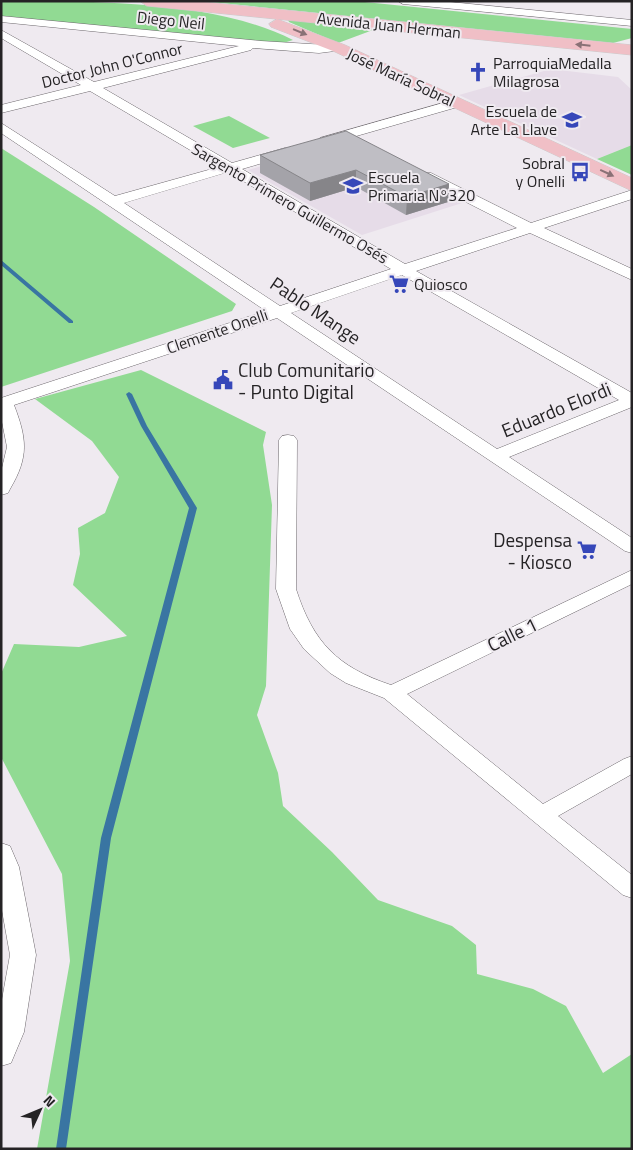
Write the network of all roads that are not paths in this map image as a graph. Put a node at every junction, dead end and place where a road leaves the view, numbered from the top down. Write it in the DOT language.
graph roads {
  1 [pos="147,1"];
  2 [pos="403,1"];
  3 [pos="220,9"];
  4 [pos="1,19"];
  5 [pos="632,23"];
  6 [pos="431,29"];
  7 [pos="1,33"];
  8 [pos="260,45"];
  9 [pos="338,48"];
  10 [pos="630,50"];
  11 [pos="92,86"];
  12 [pos="457,103"];
  13 [pos="1,109"];
  14 [pos="1,127"];
  15 [pos="346,135"];
  16 [pos="363,143"];
  17 [pos="230,168"];
  18 [pos="414,170"];
  19 [pos="632,185"];
  20 [pos="632,194"];
  21 [pos="114,201"];
  22 [pos="529,227"];
  23 [pos="404,270"];
  24 [pos="632,275"];
  25 [pos="278,311"];
  26 [pos="632,401"];
  27 [pos="3,403"];
  28 [pos="288,440"];
  29 [pos="496,456"];
  30 [pos="1,489"];
  31 [pos="632,546"];
  32 [pos="632,576"];
  33 [pos="392,693"];
  34 [pos="632,764"];
  35 [pos="540,816"];
  36 [pos="1,852"];
  37 [pos="632,889"];
  38 [pos="1,1055"];
  1 -- 3 [label="main road, Avenida Juan Herman"];
  2 -- 5 [label="street"];
  3 -- 6 [label="main road, Avenida Juan Herman"];
  3 -- 9 [label="main road, José María Sobral, one-way"];
  4 -- 8 [label="street, Diego Neil"];
  6 -- 9 [label="main road"];
  10 -- 6 [label="main road, Avenida Juan Herman, one-way"];
  7 -- 11 [label="street, Sargento Primero Guillermo Osés"];
  8 -- 9 [label="street, Diego Neil"];
  8 -- 11 [label="street, Doctor John O'Connor"];
  9 -- 12 [label="main road, José María Sobral"];
  11 -- 13 [label="street, Doctor John O'Connor"];
  11 -- 17 [label="street, Sargento Primero Guillermo Osés"];
  12 -- 15 [label="street"];
  12 -- 19 [label="main road, José María Sobral, one-way"];
  14 -- 21 [label="street, Pablo Mange"];
  15 -- 16 [label="street"];
  15 -- 17 [label="street"];
  17 -- 21 [label="street"];
  17 -- 23 [label="street, Sargento Primero Guillermo Osés"];
  18 -- 22 [label="street"];
  20 -- 22 [label="street, Clemente Onelli"];
  21 -- 25 [label="street, Pablo Mange"];
  22 -- 23 [label="street, Clemente Onelli"];
  22 -- 24 [label="street"];
  23 -- 25 [label="street, Clemente Onelli"];
  23 -- 26 [label="street, Sargento Primero Guillermo Osés"];
  25 -- 27 [label="street, Clemente Onelli"];
  25 -- 29 [label="street, Pablo Mange"];
  26 -- 29 [label="street, Eduardo Elordi"];
  27 -- 30 [label="street"];
  28 -- 33 [label="street"];
  29 -- 31 [label="street, Pablo Mange"];
  32 -- 33 [label="street, Calle 1"];
  33 -- 35 [label="street"];
  34 -- 35 [label="street"];
  35 -- 37 [label="street"];
  36 -- 38 [label="street"];
}
